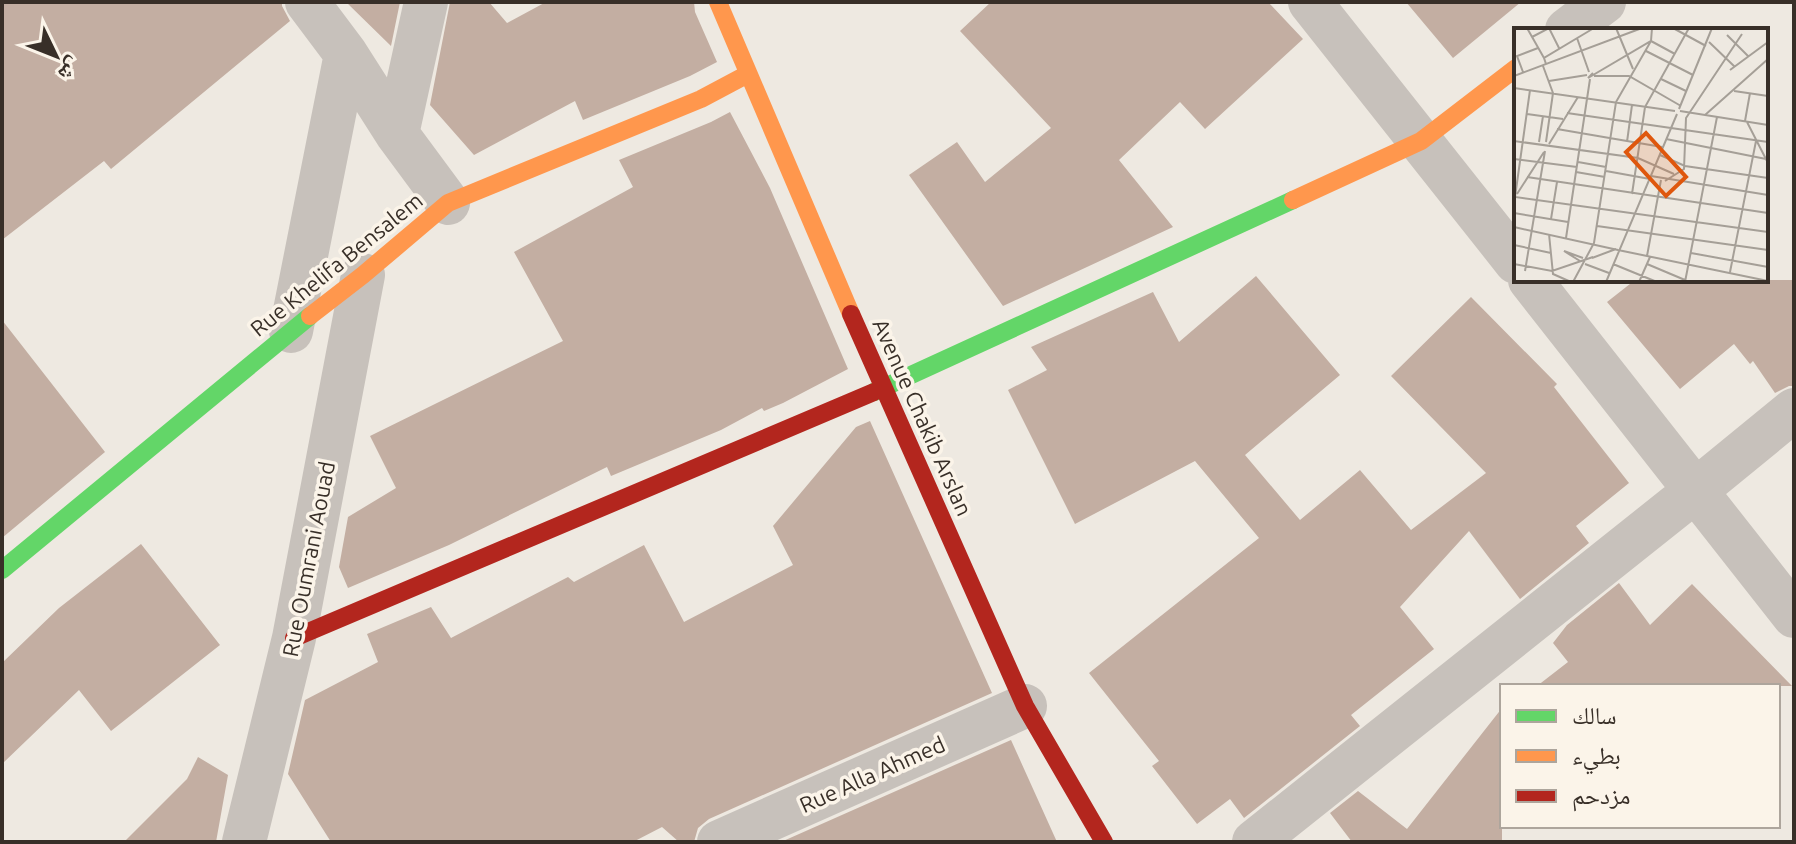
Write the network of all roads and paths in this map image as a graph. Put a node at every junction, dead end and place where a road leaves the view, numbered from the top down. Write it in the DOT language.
graph roads {
  1 [pos="307,2"];
  2 [pos="426,2"];
  3 [pos="718,2"];
  4 [pos="1310,2"];
  5 [pos="1604,2"];
  6 [pos="1570,28"];
  7 [pos="346,54"];
  8 [pos="1514,70"];
  9 [pos="748,74"];
  10 [pos="397,134"];
  11 [pos="1421,141"];
  12 [pos="448,203"];
  13 [pos="1514,259"];
  14 [pos="363,275"];
  15 [pos="1532,282"];
  16 [pos="291,331"];
  17 [pos="883,388"];
  18 [pos="1794,410"];
  19 [pos="1695,491"];
  20 [pos="2,570"];
  21 [pos="1794,616"];
  22 [pos="294,638"];
  23 [pos="1025,706"];
  24 [pos="244,842"];
  25 [pos="719,842"];
  26 [pos="1104,842"];
  27 [pos="1254,842"];
  1 -- 7 [label="street"];
  2 -- 10 [label="street"];
  3 -- 9 [label="street, Avenue Chakib Arslan"];
  4 -- 11 [label="street"];
  5 -- 6 [label="street"];
  7 -- 10 [label="street"];
  7 -- 16 [label="street"];
  8 -- 11 [label="street"];
  9 -- 12 [label="street, Rue Khelifa Bensalem"];
  9 -- 17 [label="street, Avenue Chakib Arslan"];
  10 -- 12 [label="street"];
  11 -- 13 [label="street"];
  11 -- 17 [label="street"];
  12 -- 14 [label="street, Rue Khelifa Bensalem"];
  14 -- 16 [label="street, Rue Khelifa Bensalem"];
  14 -- 22 [label="street, Rue Oumrani Aouad"];
  15 -- 19 [label="street"];
  16 -- 20 [label="street, Rue Khelifa Bensalem"];
  17 -- 22 [label="street"];
  17 -- 23 [label="street, Avenue Chakib Arslan"];
  18 -- 19 [label="street"];
  19 -- 21 [label="street"];
  19 -- 27 [label="street"];
  22 -- 24 [label="street, Rue Oumrani Aouad"];
  23 -- 25 [label="street, Rue Alla Ahmed"];
  23 -- 26 [label="street, Avenue Chakib Arslan"];
}
